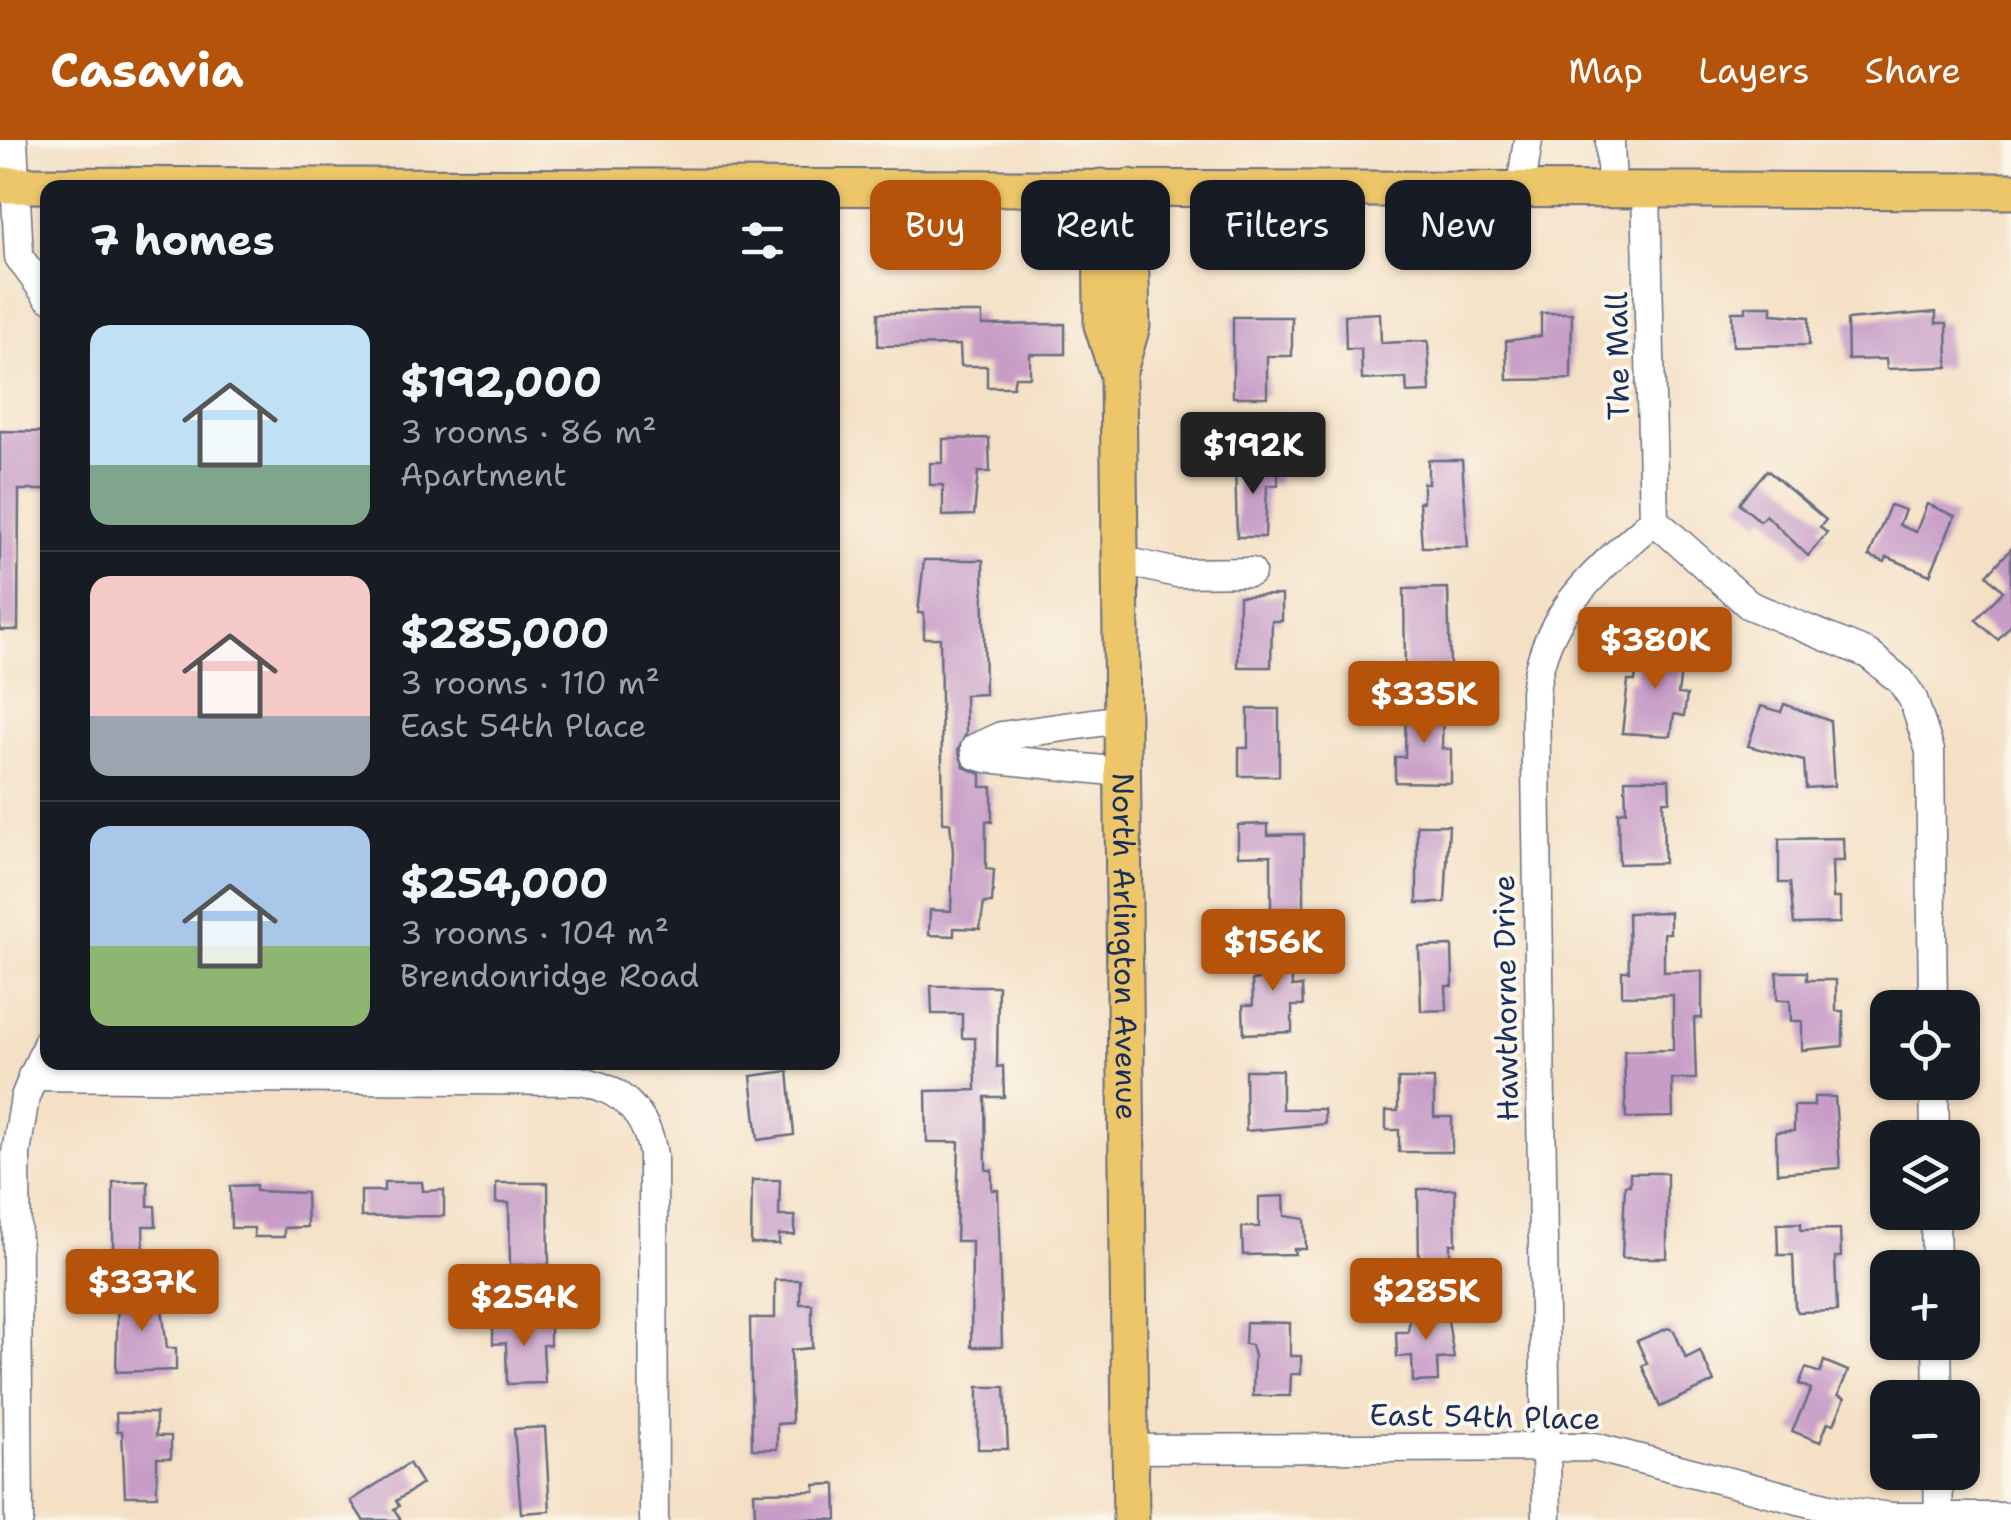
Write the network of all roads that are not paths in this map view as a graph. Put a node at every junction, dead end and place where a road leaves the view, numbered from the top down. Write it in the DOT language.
graph roads {
  1 [pos="13,140"];
  2 [pos="1528,140"];
  3 [pos="1610,140"];
  4 [pos="1522,180"];
  5 [pos="8,185"];
  6 [pos="40,185"];
  7 [pos="840,187"];
  8 [pos="1021,187"];
  9 [pos="1170,187"];
  10 [pos="1385,188"];
  11 [pos="1531,188"];
  12 [pos="1629,189"];
  13 [pos="2011,190"];
  14 [pos="1125,270"];
  15 [pos="40,286"];
  16 [pos="1654,520"];
  17 [pos="1120,560"];
  18 [pos="1250,572"];
  19 [pos="1122,719"];
  20 [pos="1122,772"];
  21 [pos="1933,990"];
  22 [pos="40,1058"];
  23 [pos="32,1076"];
  24 [pos="9,1443"];
  25 [pos="1546,1448"];
  26 [pos="1130,1449"];
  27 [pos="1938,1490"];
  28 [pos="2011,1518"];
  29 [pos="1939,1519"];
  30 [pos="19,1520"];
  31 [pos="654,1520"];
  32 [pos="1130,1520"];
  33 [pos="1547,1520"];
  1 -- 5 [label="street"];
  2 -- 4 [label="street"];
  3 -- 12 [label="street, The Mall"];
  5 -- 6 [label="main road"];
  5 -- 15 [label="street"];
  7 -- 8 [label="main road"];
  9 -- 10 [label="main road"];
  11 -- 12 [label="main road"];
  12 -- 13 [label="main road"];
  12 -- 16 [label="street, The Mall"];
  14 -- 17 [label="main road, North Arlington Avenue"];
  16 -- 21 [label="street"];
  16 -- 25 [label="street, Hawthorne Drive"];
  17 -- 18 [label="street"];
  17 -- 19 [label="main road, North Arlington Avenue"];
  19 -- 20 [label="main road, North Arlington Avenue"];
  19 -- 20 [label="street"];
  20 -- 26 [label="main road, North Arlington Avenue"];
  22 -- 23 [label="street"];
  23 -- 24 [label="street"];
  23 -- 31 [label="street"];
  24 -- 30 [label="street"];
  25 -- 26 [label="street, East 54th Place"];
  25 -- 29 [label="street, East 54th Place"];
  25 -- 33 [label="street, Hawthorne Drive"];
  26 -- 32 [label="main road, North Arlington Avenue"];
  27 -- 29 [label="street"];
  28 -- 29 [label="street, East 54th Place"];
}
